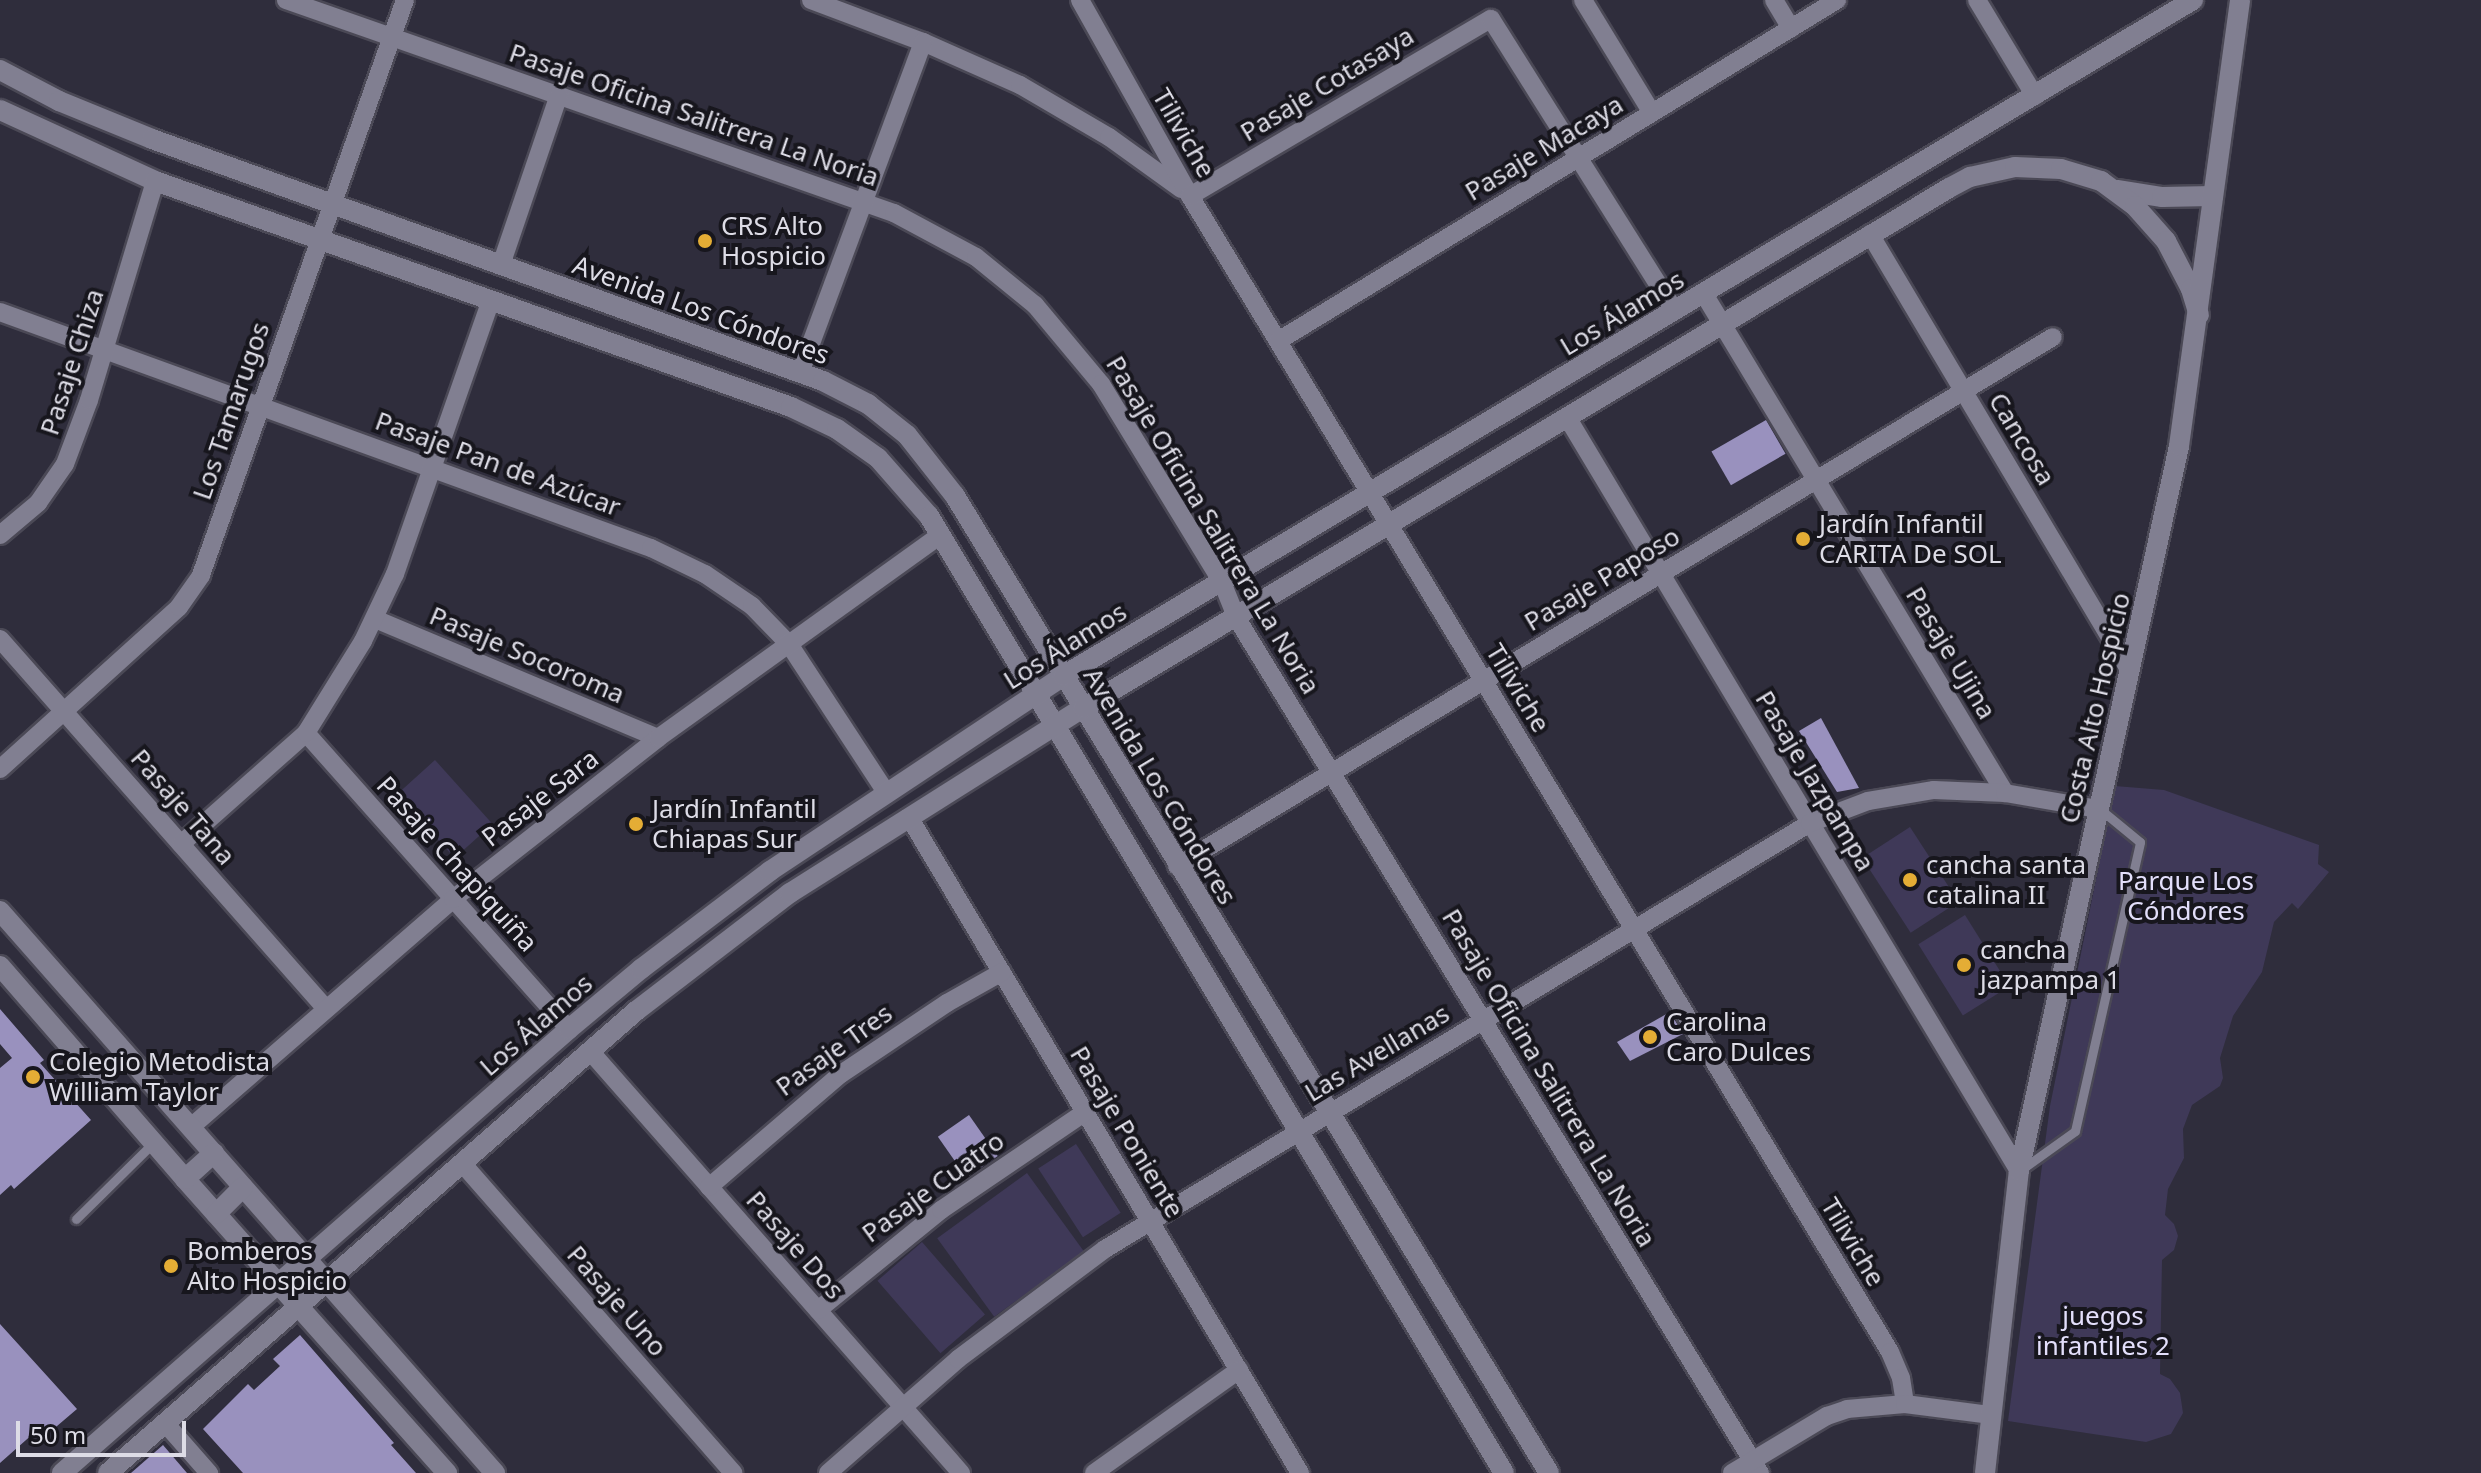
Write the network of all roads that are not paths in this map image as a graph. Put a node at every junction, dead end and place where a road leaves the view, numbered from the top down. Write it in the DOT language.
graph roads {
  1 [pos="286,0"];
  2 [pos="405,0"];
  3 [pos="811,0"];
  4 [pos="1080,0"];
  5 [pos="1583,0"];
  6 [pos="1774,0"];
  7 [pos="1837,0"];
  8 [pos="1977,0"];
  9 [pos="2240,0"];
  10 [pos="2190,1"];
  11 [pos="1791,28"];
  12 [pos="392,37"];
  13 [pos="923,42"];
  14 [pos="0,70"];
  15 [pos="559,95"];
  16 [pos="2035,96"];
  17 [pos="0,110"];
  18 [pos="1652,113"];
  19 [pos="1580,157"];
  20 [pos="155,181"];
  21 [pos="2117,190"];
  22 [pos="1190,196"];
  23 [pos="2213,196"];
  24 [pos="864,201"];
  25 [pos="332,204"];
  26 [pos="1870,234"];
  27 [pos="320,239"];
  28 [pos="501,265"];
  29 [pos="1704,294"];
  30 [pos="491,300"];
  31 [pos="1675,311"];
  32 [pos="0,312"];
  33 [pos="2199,315"];
  34 [pos="1721,324"];
  35 [pos="2053,337"];
  36 [pos="1278,341"];
  37 [pos="104,350"];
  38 [pos="800,373"];
  39 [pos="1964,391"];
  40 [pos="260,406"];
  41 [pos="1567,417"];
  42 [pos="432,469"];
  43 [pos="1816,480"];
  44 [pos="1370,493"];
  45 [pos="1389,525"];
  46 [pos="0,535"];
  47 [pos="941,535"];
  48 [pos="1661,574"];
  49 [pos="1222,582"];
  50 [pos="1236,617"];
  51 [pos="375,619"];
  52 [pos="0,639"];
  53 [pos="789,644"];
  54 [pos="2130,671"];
  55 [pos="1063,676"];
  56 [pos="1483,681"];
  57 [pos="1035,694"];
  58 [pos="1083,708"];
  59 [pos="64,712"];
  60 [pos="1055,727"];
  61 [pos="306,733"];
  62 [pos="658,738"];
  63 [pos="0,769"];
  64 [pos="1331,773"];
  65 [pos="886,792"];
  66 [pos="2005,793"];
  67 [pos="2099,809"];
  68 [pos="909,817"];
  69 [pos="1810,823"];
  70 [pos="181,844"];
  71 [pos="1177,866"];
  72 [pos="453,899"];
  73 [pos="0,911"];
  74 [pos="1634,929"];
  75 [pos="0,966"];
  76 [pos="1002,972"];
  77 [pos="326,1009"];
  78 [pos="1483,1020"];
  79 [pos="569,1029"];
  80 [pos="590,1051"];
  81 [pos="1085,1112"];
  82 [pos="1328,1113"];
  83 [pos="191,1127"];
  84 [pos="1298,1131"];
  85 [pos="153,1143"];
  86 [pos="214,1153"];
  87 [pos="462,1163"];
  88 [pos="2019,1171"];
  89 [pos="185,1179"];
  90 [pos="243,1187"];
  91 [pos="709,1187"];
  92 [pos="216,1214"];
  93 [pos="76,1219"];
  94 [pos="1150,1221"];
  95 [pos="306,1258"];
  96 [pos="327,1282"];
  97 [pos="279,1283"];
  98 [pos="300,1305"];
  99 [pos="818,1310"];
  100 [pos="1239,1370"];
  101 [pos="1905,1404"];
  102 [pos="903,1407"];
  103 [pos="1991,1415"];
  104 [pos="165,1423"];
  105 [pos="1757,1467"];
  106 [pos="62,1473"];
  107 [pos="108,1473"];
  108 [pos="209,1473"];
  109 [pos="447,1473"];
  110 [pos="495,1473"];
  111 [pos="733,1473"];
  112 [pos="828,1473"];
  113 [pos="961,1473"];
  114 [pos="1094,1473"];
  115 [pos="1300,1473"];
  116 [pos="1504,1473"];
  117 [pos="1549,1473"];
  118 [pos="1732,1473"];
  119 [pos="1985,1473"];
  1 -- 12 [label="street, Pasaje Oficina Salitrera La Noria"];
  2 -- 12 [label="street, Los Tamarugos"];
  3 -- 13 [label="street"];
  4 -- 22 [label="street, Tiliviche"];
  5 -- 18 [label="street"];
  6 -- 11 [label="street"];
  7 -- 11 [label="street, Pasaje Macaya"];
  8 -- 16 [label="street"];
  9 -- 23 [label="street, Costa Alto Hospicio"];
  10 -- 16 [label="street, Los Álamos"];
  11 -- 18 [label="street, Pasaje Macaya"];
  12 -- 15 [label="street, Pasaje Oficina Salitrera La Noria"];
  12 -- 25 [label="street, Los Tamarugos"];
  13 -- 22 [label="street"];
  13 -- 24 [label="street"];
  14 -- 25 [label="street, Avenida Los Cóndores"];
  15 -- 24 [label="street, Pasaje Oficina Salitrera La Noria"];
  15 -- 28 [label="street"];
  16 -- 29 [label="street, Los Álamos"];
  17 -- 20 [label="street"];
  18 -- 19 [label="street, Pasaje Macaya"];
  19 -- 22 [label="street, Pasaje Cotasaya"];
  19 -- 31 [label="street"];
  19 -- 36 [label="street, Pasaje Macaya"];
  20 -- 27 [label="street"];
  20 -- 37 [label="street, Pasaje Chiza"];
  21 -- 23 [label="street"];
  21 -- 26 [label="street"];
  21 -- 33 [label="street"];
  22 -- 36 [label="street, Tiliviche"];
  23 -- 33 [label="street, Costa Alto Hospicio"];
  24 -- 38 [label="street"];
  24 -- 49 [label="street, Pasaje Oficina Salitrera La Noria"];
  25 -- 27 [label="street, Los Tamarugos"];
  25 -- 28 [label="street, Avenida Los Cóndores"];
  26 -- 34 [label="street"];
  26 -- 39 [label="street, Cancosa"];
  27 -- 30 [label="street"];
  27 -- 40 [label="street, Los Tamarugos"];
  28 -- 38 [label="street, Avenida Los Cóndores"];
  29 -- 31 [label="street, Los Álamos"];
  29 -- 34 [label="street, Pasaje Ujina"];
  30 -- 42 [label="street"];
  30 -- 47 [label="street"];
  31 -- 44 [label="street, Los Álamos"];
  32 -- 37 [label="street, Pasaje Pan de Azúcar"];
  33 -- 54 [label="street, Costa Alto Hospicio"];
  34 -- 41 [label="street"];
  34 -- 43 [label="street, Pasaje Ujina"];
  35 -- 39 [label="street, Pasaje Paposo"];
  36 -- 44 [label="street, Tiliviche"];
  37 -- 40 [label="street, Pasaje Pan de Azúcar"];
  37 -- 46 [label="street, Pasaje Chiza"];
  38 -- 55 [label="street, Avenida Los Cóndores"];
  39 -- 43 [label="street, Pasaje Paposo"];
  39 -- 54 [label="street, Cancosa"];
  40 -- 42 [label="street, Pasaje Pan de Azúcar"];
  40 -- 59 [label="street, Los Tamarugos"];
  41 -- 45 [label="street"];
  41 -- 48 [label="street, Pasaje Jazpampa"];
  42 -- 51 [label="street"];
  42 -- 53 [label="street, Pasaje Pan de Azúcar"];
  43 -- 48 [label="street, Pasaje Paposo"];
  43 -- 66 [label="street, Pasaje Ujina"];
  44 -- 45 [label="street, Tiliviche"];
  44 -- 49 [label="street, Los Álamos"];
  45 -- 50 [label="street"];
  45 -- 56 [label="street, Tiliviche"];
  47 -- 53 [label="street, Pasaje Sara"];
  47 -- 57 [label="street"];
  48 -- 56 [label="street, Pasaje Paposo"];
  48 -- 69 [label="street, Pasaje Jazpampa"];
  49 -- 50 [label="street, Pasaje Oficina Salitrera La Noria"];
  49 -- 55 [label="street, Los Álamos"];
  50 -- 58 [label="street"];
  50 -- 64 [label="street, Pasaje Oficina Salitrera La Noria"];
  51 -- 61 [label="street"];
  51 -- 62 [label="street, Pasaje Socoroma"];
  52 -- 59 [label="street, Pasaje Tana"];
  53 -- 62 [label="street, Pasaje Sara"];
  53 -- 65 [label="street, Pasaje Pan de Azúcar"];
  54 -- 67 [label="street, Costa Alto Hospicio"];
  55 -- 57 [label="street, Los Álamos"];
  55 -- 58 [label="street, Avenida Los Cóndores"];
  56 -- 64 [label="street, Pasaje Paposo"];
  56 -- 74 [label="street, Tiliviche"];
  57 -- 60 [label="street"];
  57 -- 65 [label="street, Los Álamos"];
  58 -- 60 [label="street"];
  58 -- 71 [label="street, Avenida Los Cóndores"];
  59 -- 63 [label="street, Los Tamarugos"];
  59 -- 70 [label="street, Pasaje Tana"];
  60 -- 68 [label="street"];
  60 -- 84 [label="street"];
  61 -- 70 [label="street"];
  61 -- 72 [label="street, Pasaje Chapiquiña"];
  62 -- 72 [label="street, Pasaje Sara"];
  64 -- 71 [label="street, Pasaje Paposo"];
  64 -- 78 [label="street, Pasaje Oficina Salitrera La Noria"];
  65 -- 79 [label="street, Los Álamos"];
  66 -- 67 [label="street, Las Avellanas"];
  66 -- 69 [label="street, Las Avellanas"];
  67 -- 88 [label="street, Costa Alto Hospicio"];
  67 -- 88 [label="lane"];
  68 -- 76 [label="street, Pasaje Poniente"];
  68 -- 80 [label="street"];
  69 -- 74 [label="street, Las Avellanas"];
  69 -- 88 [label="street, Pasaje Jazpampa"];
  70 -- 77 [label="street, Pasaje Tana"];
  71 -- 82 [label="street, Avenida Los Cóndores"];
  72 -- 77 [label="street, Pasaje Sara"];
  72 -- 79 [label="street, Pasaje Chapiquiña"];
  73 -- 83 [label="street"];
  74 -- 78 [label="street, Las Avellanas"];
  74 -- 101 [label="street, Tiliviche"];
  75 -- 85 [label="street"];
  76 -- 81 [label="street, Pasaje Poniente"];
  76 -- 91 [label="street, Pasaje Tres"];
  77 -- 83 [label="street, Pasaje Sara"];
  78 -- 82 [label="street, Las Avellanas"];
  78 -- 105 [label="street, Pasaje Oficina Salitrera La Noria"];
  79 -- 95 [label="street, Los Álamos"];
  80 -- 87 [label="street"];
  80 -- 91 [label="street, Pasaje Dos"];
  81 -- 94 [label="street, Pasaje Poniente"];
  81 -- 99 [label="street, Pasaje Cuatro"];
  82 -- 84 [label="street, Las Avellanas"];
  82 -- 117 [label="street, Avenida Los Cóndores"];
  83 -- 86 [label="street"];
  84 -- 94 [label="street, Las Avellanas"];
  84 -- 116 [label="street"];
  85 -- 89 [label="street"];
  85 -- 93 [label="lane"];
  86 -- 89 [label="street"];
  86 -- 90 [label="street"];
  87 -- 96 [label="street"];
  87 -- 111 [label="street, Pasaje Uno"];
  88 -- 103 [label="street, Costa Alto Hospicio"];
  89 -- 92 [label="street"];
  90 -- 92 [label="street"];
  90 -- 95 [label="street"];
  91 -- 99 [label="street, Pasaje Dos"];
  92 -- 97 [label="street"];
  94 -- 100 [label="street, Pasaje Poniente"];
  94 -- 102 [label="street, Las Avellanas"];
  95 -- 96 [label="street"];
  95 -- 97 [label="street, Los Álamos"];
  96 -- 98 [label="street"];
  96 -- 110 [label="street"];
  97 -- 98 [label="street"];
  97 -- 106 [label="street, Los Álamos"];
  98 -- 104 [label="street"];
  98 -- 109 [label="street"];
  99 -- 102 [label="street, Pasaje Dos"];
  100 -- 114 [label="street"];
  100 -- 115 [label="street, Pasaje Poniente"];
  101 -- 103 [label="street"];
  101 -- 105 [label="street"];
  102 -- 112 [label="street, Las Avellanas"];
  102 -- 113 [label="street, Pasaje Dos"];
  103 -- 119 [label="street, Costa Alto Hospicio"];
  104 -- 107 [label="street"];
  104 -- 108 [label="street"];
  105 -- 118 [label="street"];
}
